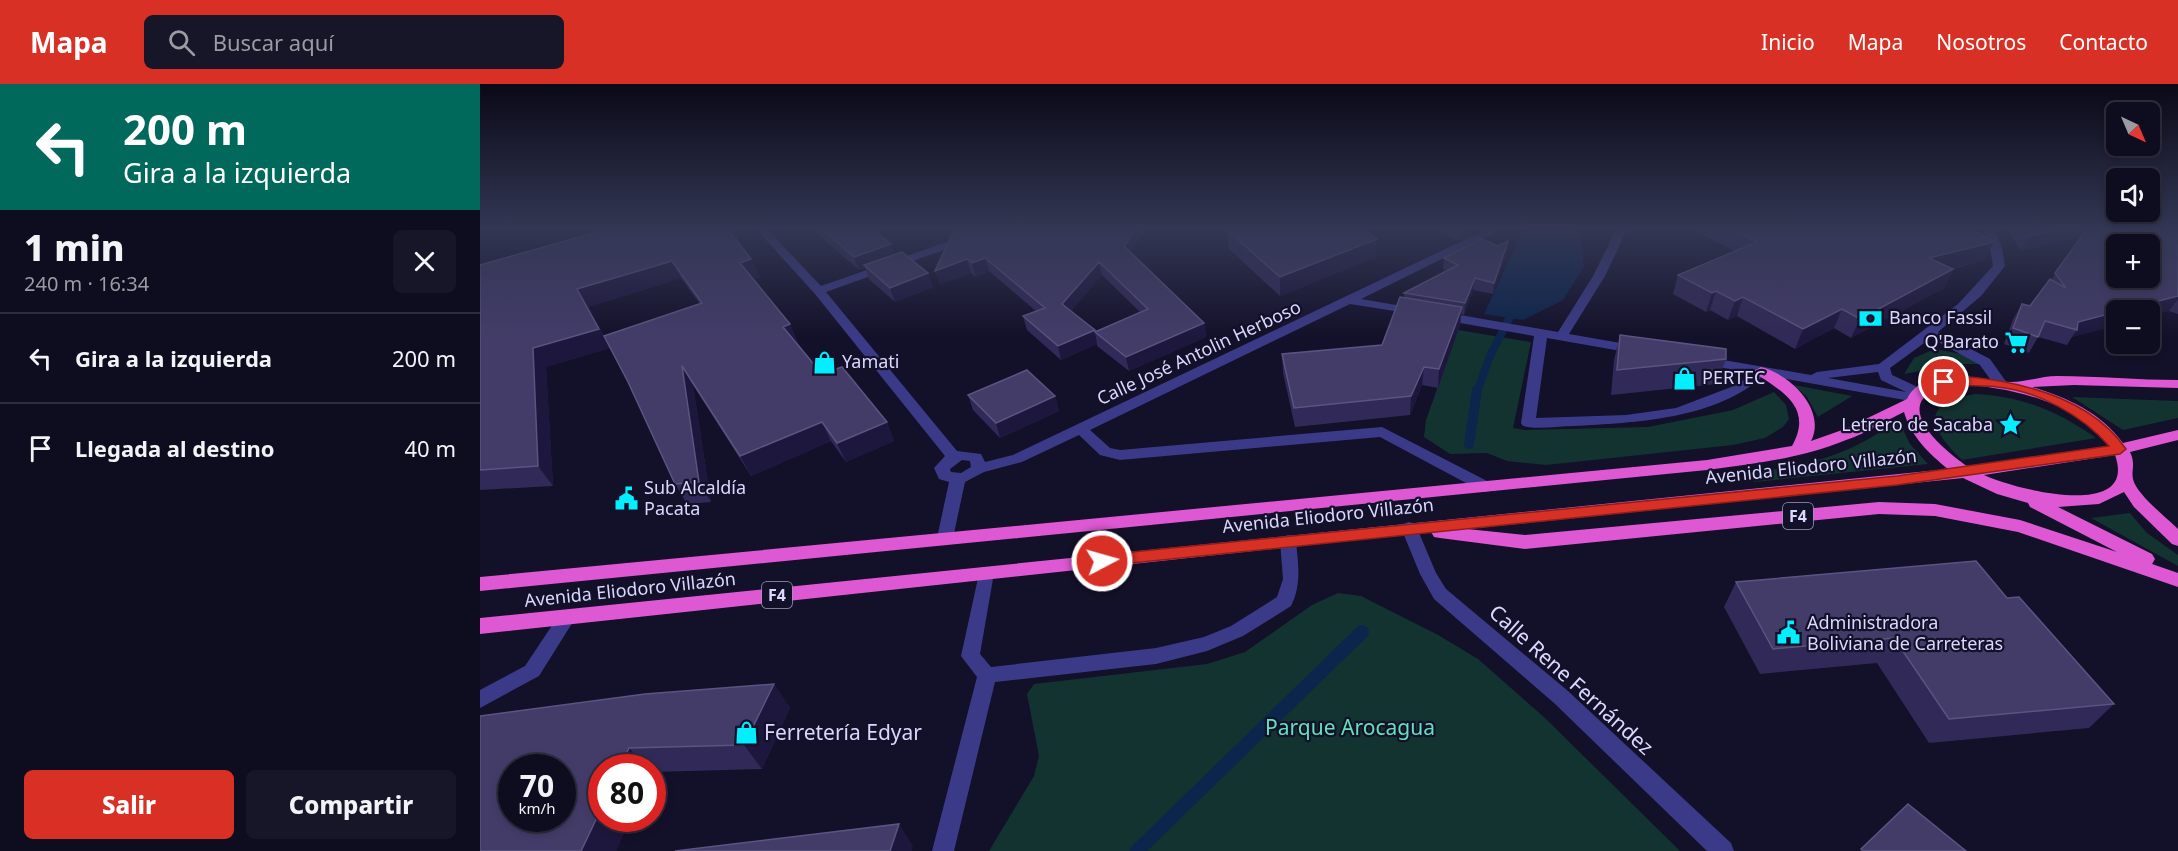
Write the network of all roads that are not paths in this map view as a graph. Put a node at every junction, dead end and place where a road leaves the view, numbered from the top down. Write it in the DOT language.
graph roads {
  1 [pos="795,266"];
  2 [pos="888,266"];
  3 [pos="1423,266"];
  4 [pos="1604,266"];
  5 [pos="1999,266"];
  6 [pos="819,291"];
  7 [pos="1351,301"];
  8 [pos="1541,333"];
  9 [pos="1930,333"];
  10 [pos="1561,336"];
  11 [pos="1655,353"];
  12 [pos="1690,359"];
  13 [pos="1883,367"];
  14 [pos="1761,371"];
  15 [pos="1797,378"];
  16 [pos="2006,384"];
  17 [pos="2178,384"];
  18 [pos="1916,398"];
  19 [pos="1081,429"];
  20 [pos="2178,435"];
  21 [pos="2120,449"];
  22 [pos="1798,450"];
  23 [pos="954,457"];
  24 [pos="979,468"];
  25 [pos="1964,472"];
  26 [pos="958,478"];
  27 [pos="2125,480"];
  28 [pos="1486,487"];
  29 [pos="2019,495"];
  30 [pos="1409,528"];
  31 [pos="945,538"];
  32 [pos="2178,539"];
  33 [pos="1288,541"];
  34 [pos="986,573"];
  35 [pos="2178,578"];
  36 [pos="480,584"];
  37 [pos="567,617"];
  38 [pos="480,626"];
  39 [pos="987,675"];
  40 [pos="480,700"];
  41 [pos="943,851"];
  42 [pos="1723,851"];
  1 -- 6 [label="street"];
  2 -- 6 [label="street"];
  3 -- 7 [label="street, Calle José Antolin Herboso"];
  4 -- 10 [label="street"];
  5 -- 9 [label="street"];
  6 -- 23 [label="street"];
  7 -- 8 [label="street"];
  7 -- 19 [label="street, Calle José Antolin Herboso"];
  8 -- 10 [label="street"];
  8 -- 14 [label="street"];
  9 -- 13 [label="street"];
  9 -- 16 [label="street"];
  10 -- 11 [label="street"];
  12 -- 14 [label="street"];
  13 -- 15 [label="street"];
  13 -- 18 [label="street"];
  14 -- 15 [label="street"];
  14 -- 22 [label="highway"];
  15 -- 18 [label="street"];
  16 -- 17 [label="highway, F4"];
  16 -- 18 [label="highway, F4"];
  16 -- 21 [label="highway, F4"];
  18 -- 22 [label="highway, Avenida Eliodoro Villazón / F4"];
  18 -- 25 [label="highway, F4"];
  19 -- 24 [label="street, Calle José Antolin Herboso"];
  19 -- 28 [label="street"];
  20 -- 21 [label="highway, Avenida Eliodoro Villazón / F4"];
  21 -- 25 [label="highway, Avenida Eliodoro Villazón / F4"];
  21 -- 27 [label="highway"];
  22 -- 28 [label="highway, Avenida Eliodoro Villazón / F4"];
  23 -- 24 [label="street"];
  23 -- 26 [label="street"];
  24 -- 26 [label="street, Calle José Antolin Herboso"];
  25 -- 29 [label="highway, F4"];
  25 -- 30 [label="highway, Avenida Eliodoro Villazón / F4"];
  26 -- 31 [label="street"];
  27 -- 29 [label="highway, F4"];
  27 -- 32 [label="highway"];
  28 -- 31 [label="highway, Avenida Eliodoro Villazón / F4"];
  29 -- 35 [label="highway, F4"];
  30 -- 33 [label="highway, Avenida Eliodoro Villazón / F4"];
  30 -- 35 [label="highway, F4"];
  30 -- 42 [label="street, Calle Rene Fernández"];
  31 -- 36 [label="highway, Avenida Eliodoro Villazón / F4"];
  33 -- 34 [label="highway, Avenida Eliodoro Villazón / F4"];
  33 -- 39 [label="street"];
  34 -- 37 [label="highway, Avenida Eliodoro Villazón / F4"];
  34 -- 39 [label="street"];
  37 -- 38 [label="highway, Avenida Eliodoro Villazón / F4"];
  37 -- 40 [label="street"];
  39 -- 41 [label="street"];
}
